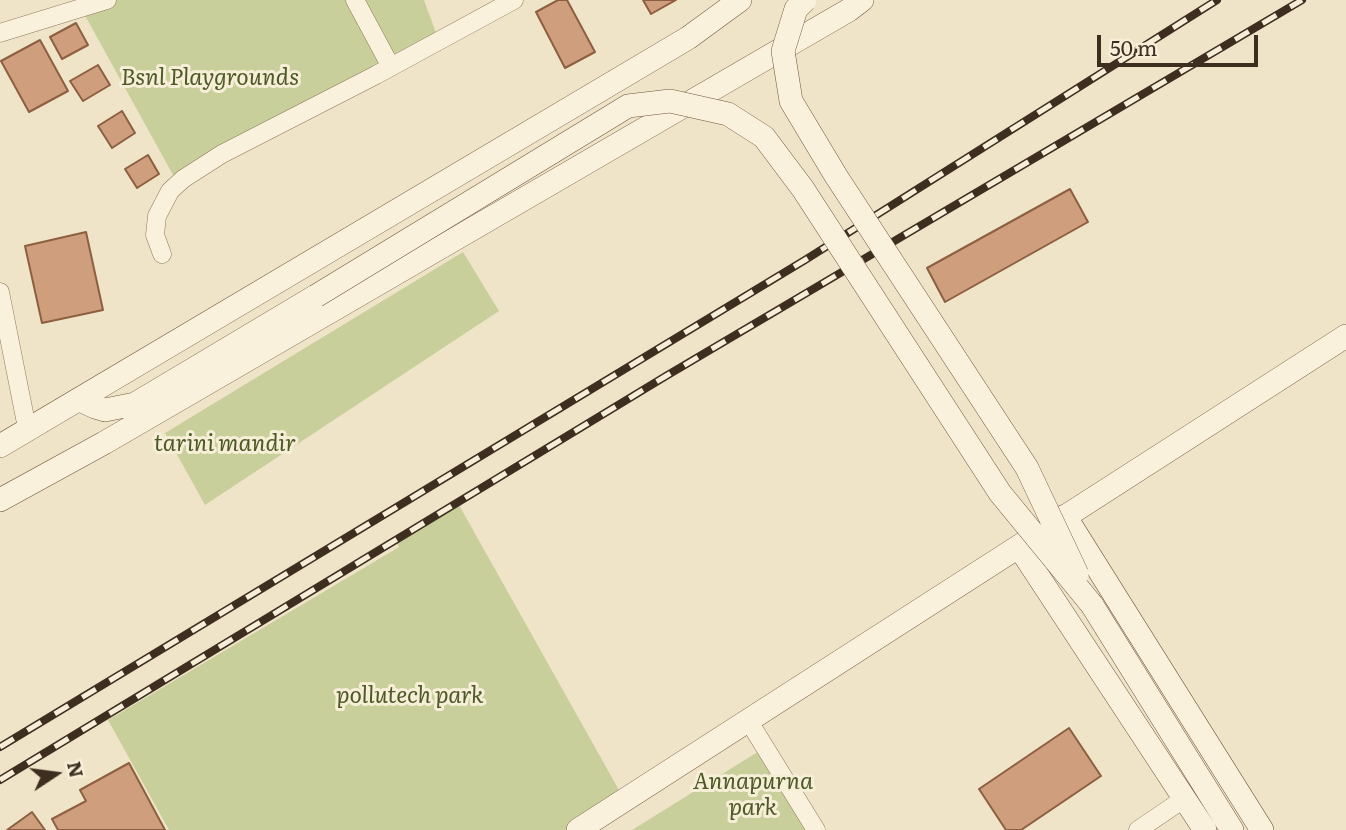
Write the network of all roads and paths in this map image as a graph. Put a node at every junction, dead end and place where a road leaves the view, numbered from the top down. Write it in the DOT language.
graph roads {
  1 [pos="107,0"];
  2 [pos="355,0"];
  3 [pos="514,0"];
  4 [pos="740,0"];
  5 [pos="805,0"];
  6 [pos="862,0"];
  7 [pos="0,33"];
  8 [pos="391,67"];
  9 [pos="162,254"];
  10 [pos="0,292"];
  11 [pos="1346,336"];
  12 [pos="80,400"];
  13 [pos="135,404"];
  14 [pos="27,428"];
  15 [pos="104,443"];
  16 [pos="0,446"];
  17 [pos="0,500"];
  18 [pos="1065,516"];
  19 [pos="1019,547"];
  20 [pos="1092,605"];
  21 [pos="748,720"];
  22 [pos="1185,799"];
  23 [pos="578,830"];
  24 [pos="816,830"];
  25 [pos="1138,830"];
  26 [pos="1205,830"];
  27 [pos="1232,830"];
  28 [pos="1262,830"];
  1 -- 7 [label="street"];
  2 -- 8 [label="street"];
  3 -- 8 [label="street"];
  4 -- 12 [label="street"];
  5 -- 20 [label="street, bridge"];
  6 -- 15 [label="street"];
  8 -- 9 [label="street"];
  10 -- 14 [label="street"];
  11 -- 18 [label="street"];
  12 -- 13 [label="street"];
  12 -- 14 [label="street"];
  13 -- 15 [label="street"];
  13 -- 20 [label="street, bridge"];
  14 -- 16 [label="street"];
  15 -- 17 [label="street"];
  18 -- 19 [label="street"];
  18 -- 28 [label="street"];
  19 -- 21 [label="street"];
  19 -- 22 [label="street"];
  20 -- 27 [label="street"];
  21 -- 23 [label="street"];
  21 -- 24 [label="street"];
  22 -- 25 [label="street"];
  22 -- 26 [label="street"];
}
